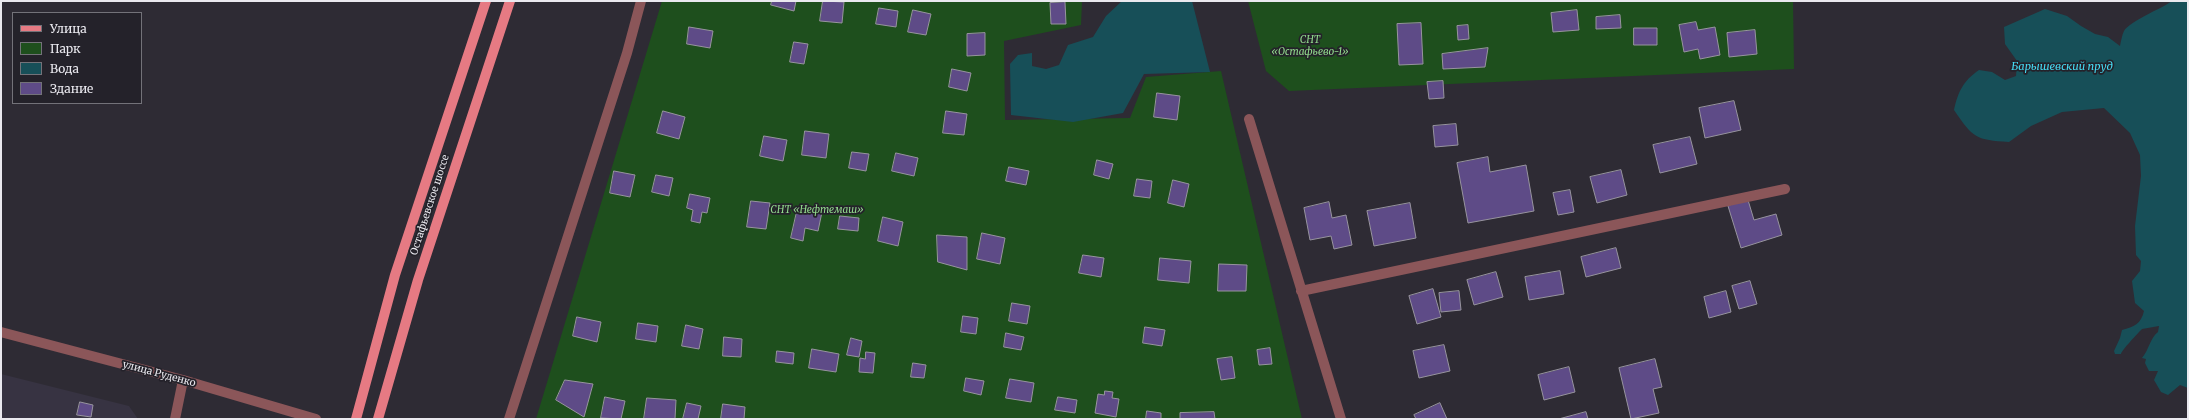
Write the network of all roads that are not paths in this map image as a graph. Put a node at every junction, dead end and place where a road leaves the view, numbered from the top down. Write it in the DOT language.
graph roads {
  1 [pos="486,1"];
  2 [pos="510,1"];
  3 [pos="641,1"];
  4 [pos="1250,119"];
  5 [pos="1785,189"];
  6 [pos="1301,291"];
  7 [pos="1,332"];
  8 [pos="183,380"];
  9 [pos="175,419"];
  10 [pos="316,419"];
  11 [pos="356,419"];
  12 [pos="378,419"];
  13 [pos="509,419"];
  14 [pos="1341,419"];
  1 -- 11 [label="main road, Остафьевское шоссе"];
  2 -- 12 [label="main road, Остафьевское шоссе"];
  3 -- 13 [label="street"];
  4 -- 6 [label="street"];
  5 -- 6 [label="street"];
  6 -- 14 [label="street"];
  7 -- 8 [label="street, улица Руденко"];
  8 -- 9 [label="street"];
  8 -- 10 [label="street, улица Руденко"];
}
